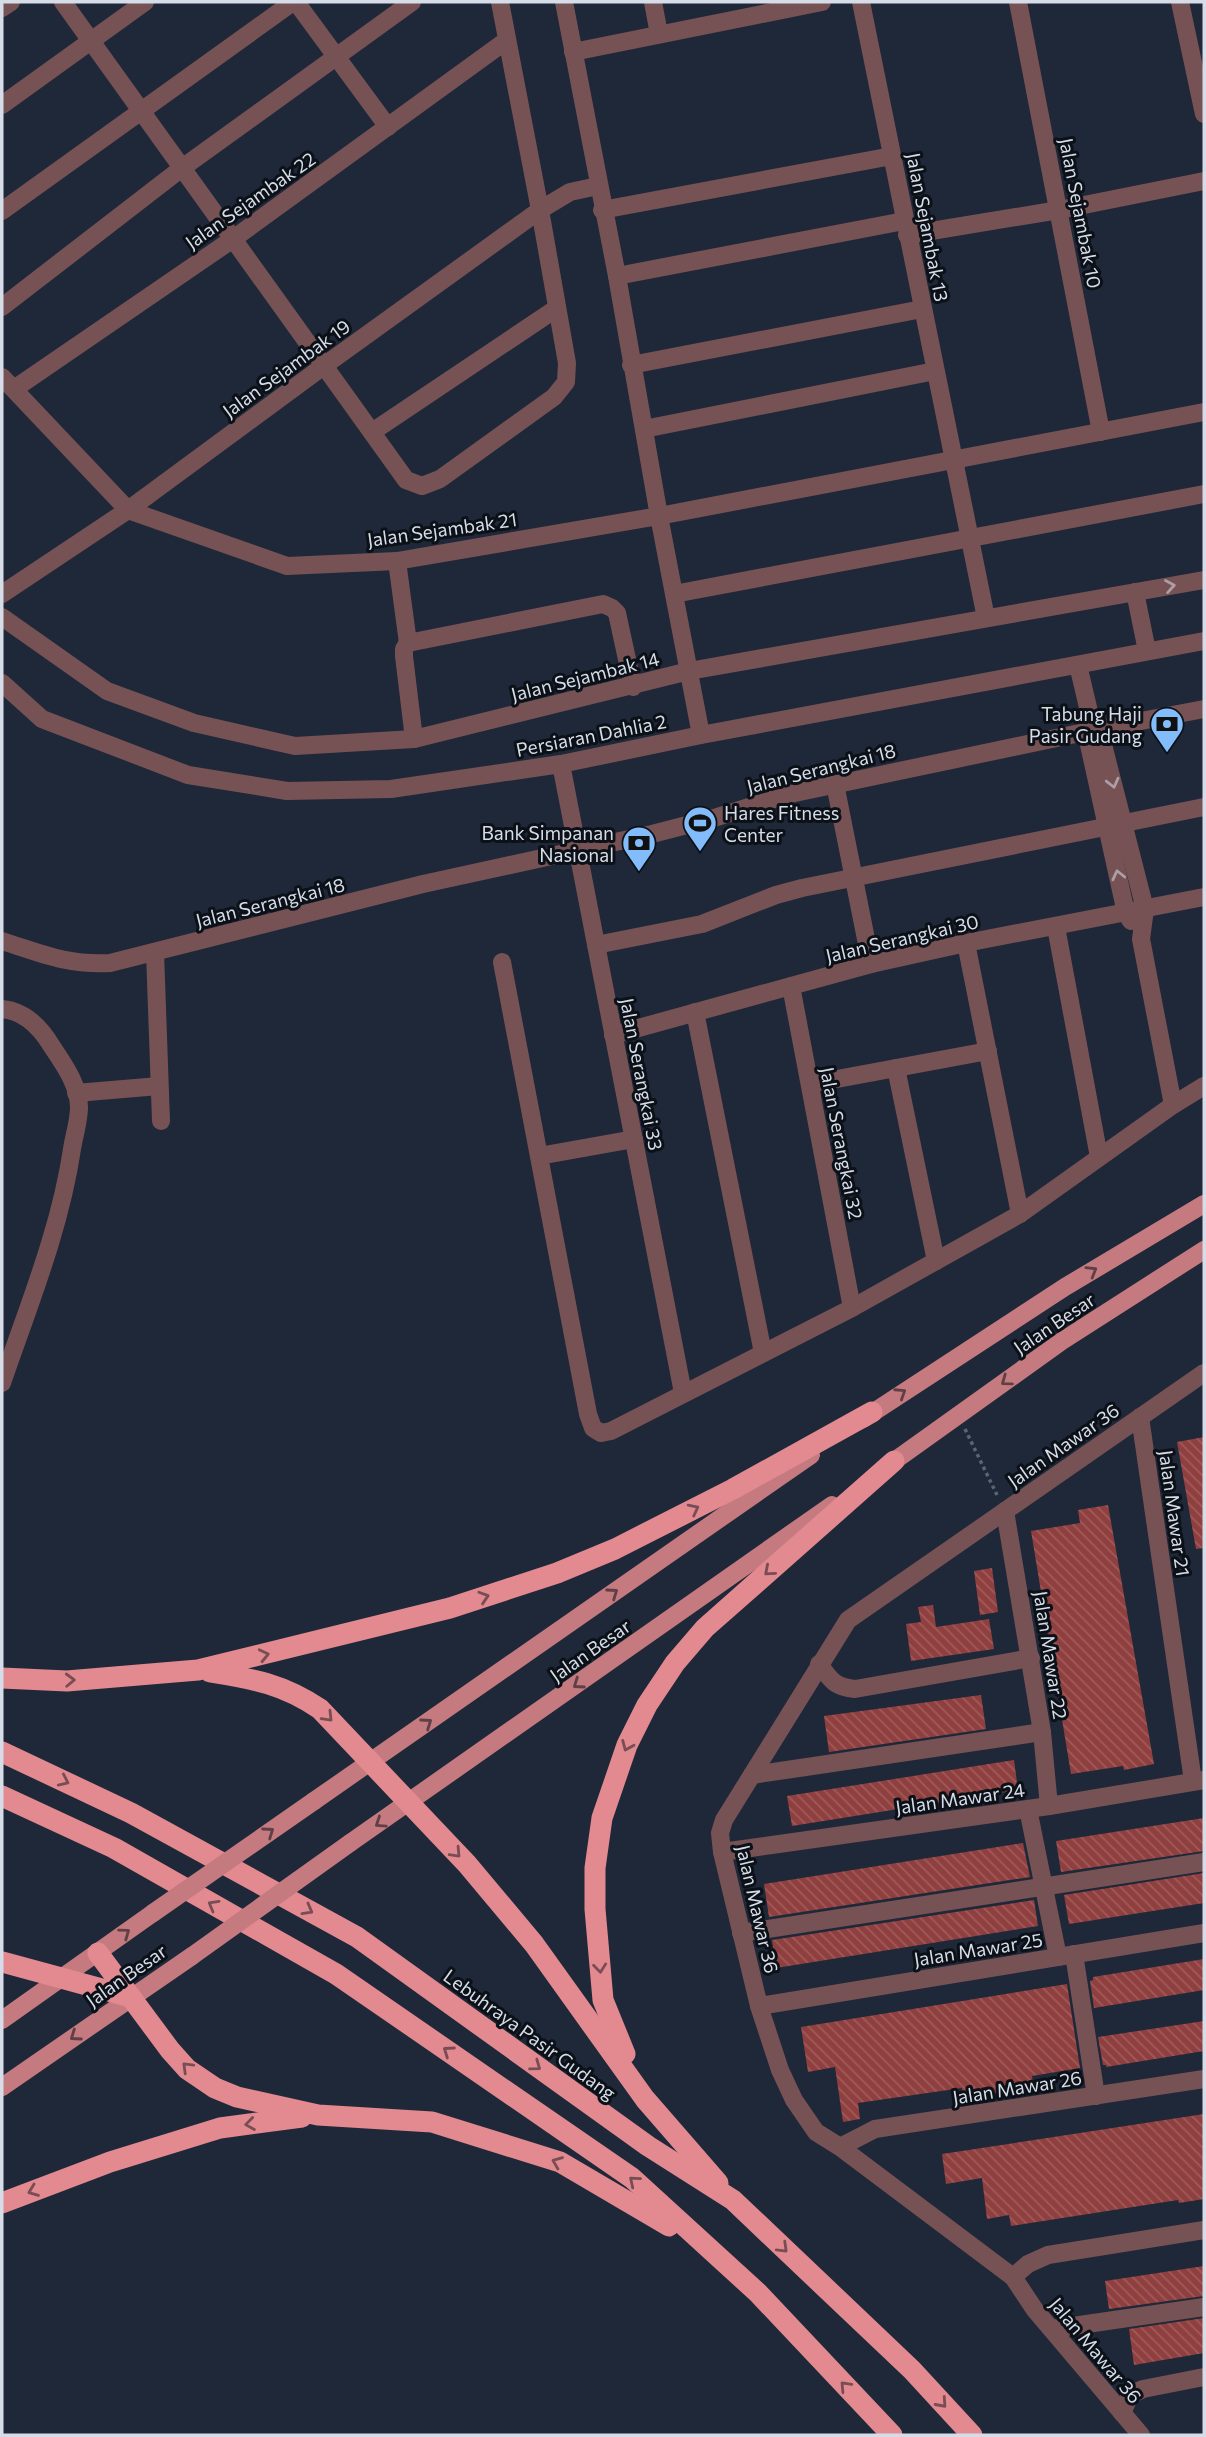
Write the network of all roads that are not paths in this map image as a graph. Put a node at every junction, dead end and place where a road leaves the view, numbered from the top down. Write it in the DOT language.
graph roads {
  1 [pos="11,2"];
  2 [pos="64,2"];
  3 [pos="145,2"];
  4 [pos="294,2"];
  5 [pos="412,2"];
  6 [pos="500,2"];
  7 [pos="564,2"];
  8 [pos="653,2"];
  9 [pos="822,2"];
  10 [pos="861,2"];
  11 [pos="1018,2"];
  12 [pos="1180,2"];
  13 [pos="2,8"];
  14 [pos="742,9"];
  15 [pos="659,34"];
  16 [pos="91,40"];
  17 [pos="508,40"];
  18 [pos="573,52"];
  19 [pos="338,56"];
  20 [pos="2,105"];
  21 [pos="142,111"];
  22 [pos="1204,114"];
  23 [pos="388,127"];
  24 [pos="892,156"];
  25 [pos="182,168"];
  26 [pos="1204,181"];
  27 [pos="598,186"];
  28 [pos="540,210"];
  29 [pos="602,210"];
  30 [pos="1059,210"];
  31 [pos="2,211"];
  32 [pos="906,228"];
  33 [pos="233,239"];
  34 [pos="617,276"];
  35 [pos="2,307"];
  36 [pos="557,308"];
  37 [pos="922,309"];
  38 [pos="325,365"];
  39 [pos="631,365"];
  40 [pos="935,371"];
  41 [pos="8,383"];
  42 [pos="1204,412"];
  43 [pos="644,429"];
  44 [pos="372,432"];
  45 [pos="1101,432"];
  46 [pos="953,461"];
  47 [pos="1204,494"];
  48 [pos="128,510"];
  49 [pos="659,516"];
  50 [pos="969,538"];
  51 [pos="397,561"];
  52 [pos="1204,580"];
  53 [pos="1135,592"];
  54 [pos="2,594"];
  55 [pos="674,594"];
  56 [pos="2,617"];
  57 [pos="986,618"];
  58 [pos="1204,641"];
  59 [pos="408,643"];
  60 [pos="1147,651"];
  61 [pos="1077,665"];
  62 [pos="689,671"];
  63 [pos="2,683"];
  64 [pos="633,687"];
  65 [pos="1204,709"];
  66 [pos="1092,727"];
  67 [pos="701,735"];
  68 [pos="414,739"];
  69 [pos="561,764"];
  70 [pos="835,783"];
  71 [pos="1204,807"];
  72 [pos="1115,824"];
  73 [pos="578,851"];
  74 [pos="853,878"];
  75 [pos="1204,897"];
  76 [pos="1145,909"];
  77 [pos="1126,913"];
  78 [pos="1056,927"];
  79 [pos="1141,939"];
  80 [pos="2,940"];
  81 [pos="966,943"];
  82 [pos="596,945"];
  83 [pos="155,952"];
  84 [pos="502,962"];
  85 [pos="871,964"];
  86 [pos="791,986"];
  87 [pos="2,1009"];
  88 [pos="695,1012"];
  89 [pos="613,1035"];
  90 [pos="988,1051"];
  91 [pos="896,1068"];
  92 [pos="810,1084"];
  93 [pos="159,1086"];
  94 [pos="1204,1086"];
  95 [pos="76,1093"];
  96 [pos="1173,1105"];
  97 [pos="161,1121"];
  98 [pos="634,1139"];
  99 [pos="539,1156"];
  100 [pos="1099,1157"];
  101 [pos="1204,1205"];
  102 [pos="1020,1214"];
  103 [pos="1204,1250"];
  104 [pos="936,1261"];
  105 [pos="852,1308"];
  106 [pos="762,1353"];
  107 [pos="1204,1373"];
  108 [pos="2,1383"];
  109 [pos="683,1392"];
  110 [pos="873,1412"];
  111 [pos="1140,1417"];
  112 [pos="894,1461"];
  113 [pos="1005,1511"];
  114 [pos="1031,1658"];
  115 [pos="819,1664"];
  116 [pos="198,1670"];
  117 [pos="2,1678"];
  118 [pos="1042,1732"];
  119 [pos="2,1752"];
  120 [pos="371,1762"];
  121 [pos="752,1775"];
  122 [pos="1199,1780"];
  123 [pos="2,1796"];
  124 [pos="409,1803"];
  125 [pos="1049,1806"];
  126 [pos="1028,1809"];
  127 [pos="722,1852"];
  128 [pos="1204,1862"];
  129 [pos="1044,1886"];
  130 [pos="741,1933"];
  131 [pos="1204,1933"];
  132 [pos="98,1953"];
  133 [pos="1066,1956"];
  134 [pos="2,1962"];
  135 [pos="62,1979"];
  136 [pos="131,1997"];
  137 [pos="759,2006"];
  138 [pos="2,2020"];
  139 [pos="1204,2080"];
  140 [pos="2,2087"];
  141 [pos="1096,2096"];
  142 [pos="645,2099"];
  143 [pos="318,2115"];
  144 [pos="840,2147"];
  145 [pos="733,2200"];
  146 [pos="2,2203"];
  147 [pos="1204,2230"];
  148 [pos="1013,2277"];
  149 [pos="758,2293"];
  150 [pos="1204,2307"];
  151 [pos="1052,2329"];
  152 [pos="1204,2377"];
  153 [pos="1122,2413"];
  154 [pos="892,2435"];
  155 [pos="972,2435"];
  156 [pos="1141,2435"];
  1 -- 13 [label="street"];
  2 -- 16 [label="street"];
  3 -- 16 [label="street"];
  4 -- 19 [label="street"];
  4 -- 21 [label="street"];
  5 -- 19 [label="street"];
  6 -- 17 [label="street"];
  7 -- 18 [label="street"];
  8 -- 15 [label="street"];
  9 -- 14 [label="street"];
  10 -- 24 [label="street, Jalan Sejambak 13"];
  11 -- 30 [label="street, Jalan Sejambak 10"];
  12 -- 22 [label="street"];
  14 -- 15 [label="street"];
  15 -- 18 [label="street"];
  16 -- 20 [label="street"];
  16 -- 21 [label="street"];
  17 -- 23 [label="street, Jalan Sejambak 22"];
  17 -- 28 [label="street"];
  18 -- 27 [label="street"];
  19 -- 23 [label="street"];
  19 -- 25 [label="street"];
  21 -- 25 [label="street"];
  21 -- 31 [label="street"];
  23 -- 33 [label="street, Jalan Sejambak 22"];
  24 -- 29 [label="street"];
  24 -- 32 [label="street, Jalan Sejambak 13"];
  25 -- 33 [label="street"];
  25 -- 35 [label="street"];
  26 -- 30 [label="street"];
  27 -- 28 [label="street, Jalan Sejambak 19"];
  27 -- 29 [label="street"];
  28 -- 36 [label="street"];
  28 -- 38 [label="street, Jalan Sejambak 19"];
  29 -- 34 [label="street"];
  30 -- 32 [label="street"];
  30 -- 45 [label="street, Jalan Sejambak 10"];
  32 -- 34 [label="street"];
  32 -- 37 [label="street, Jalan Sejambak 13"];
  33 -- 38 [label="street"];
  33 -- 41 [label="street, Jalan Sejambak 22"];
  34 -- 39 [label="street"];
  36 -- 44 [label="street"];
  36 -- 44 [label="street"];
  37 -- 39 [label="street"];
  37 -- 40 [label="street, Jalan Sejambak 13"];
  38 -- 44 [label="street"];
  38 -- 48 [label="street, Jalan Sejambak 19"];
  39 -- 43 [label="street"];
  40 -- 43 [label="street"];
  40 -- 46 [label="street, Jalan Sejambak 13"];
  41 -- 48 [label="street, Jalan Sejambak 21"];
  42 -- 45 [label="street"];
  43 -- 49 [label="street"];
  45 -- 46 [label="street"];
  46 -- 49 [label="street"];
  46 -- 50 [label="street, Jalan Sejambak 13"];
  47 -- 50 [label="street"];
  48 -- 51 [label="street, Jalan Sejambak 21"];
  48 -- 54 [label="street, Jalan Sejambak 19"];
  49 -- 51 [label="street, Jalan Sejambak 21"];
  49 -- 55 [label="street"];
  50 -- 55 [label="street"];
  50 -- 57 [label="street, Jalan Sejambak 13"];
  51 -- 59 [label="street"];
  53 -- 52 [label="street, Jalan Sejambak 14, one-way"];
  53 -- 57 [label="street, Jalan Sejambak 14"];
  53 -- 60 [label="street"];
  55 -- 62 [label="street"];
  56 -- 68 [label="street, Jalan Sejambak 14"];
  57 -- 62 [label="street, Jalan Sejambak 14"];
  58 -- 60 [label="street, Persiaran Dahlia 2"];
  59 -- 64 [label="street"];
  59 -- 68 [label="street"];
  60 -- 61 [label="street, Persiaran Dahlia 2"];
  61 -- 66 [label="street"];
  61 -- 67 [label="street, Persiaran Dahlia 2"];
  62 -- 64 [label="street, Jalan Sejambak 14"];
  62 -- 67 [label="street"];
  63 -- 69 [label="street, Persiaran Dahlia 2"];
  64 -- 68 [label="street, Jalan Sejambak 14"];
  65 -- 66 [label="street, Jalan Serangkai 18"];
  66 -- 70 [label="street, Jalan Serangkai 18"];
  66 -- 72 [label="street"];
  67 -- 69 [label="street, Persiaran Dahlia 2"];
  69 -- 73 [label="street, Jalan Serangkai 33"];
  70 -- 73 [label="street, Jalan Serangkai 18"];
  70 -- 74 [label="street"];
  71 -- 72 [label="street"];
  72 -- 74 [label="street"];
  72 -- 76 [label="street"];
  77 -- 72 [label="street, one-way"];
  73 -- 82 [label="street, Jalan Serangkai 33"];
  73 -- 83 [label="street, Jalan Serangkai 18"];
  74 -- 82 [label="street"];
  74 -- 85 [label="street"];
  75 -- 76 [label="street, Jalan Serangkai 30"];
  76 -- 77 [label="street, Jalan Serangkai 30"];
  76 -- 79 [label="street"];
  77 -- 78 [label="street, Jalan Serangkai 30"];
  77 -- 79 [label="street"];
  78 -- 81 [label="street, Jalan Serangkai 30"];
  78 -- 100 [label="street"];
  79 -- 96 [label="street"];
  80 -- 83 [label="street, Jalan Serangkai 18"];
  81 -- 85 [label="street, Jalan Serangkai 30"];
  81 -- 90 [label="street"];
  82 -- 89 [label="street, Jalan Serangkai 33"];
  83 -- 93 [label="street"];
  84 -- 99 [label="street"];
  85 -- 86 [label="street, Jalan Serangkai 30"];
  86 -- 88 [label="street, Jalan Serangkai 30"];
  86 -- 92 [label="street, Jalan Serangkai 32"];
  87 -- 95 [label="street"];
  88 -- 89 [label="street, Jalan Serangkai 30"];
  88 -- 106 [label="street"];
  89 -- 98 [label="street, Jalan Serangkai 33"];
  90 -- 91 [label="street"];
  90 -- 102 [label="street"];
  91 -- 92 [label="street"];
  91 -- 104 [label="street"];
  92 -- 105 [label="street, Jalan Serangkai 32"];
  93 -- 95 [label="street"];
  93 -- 97 [label="street"];
  94 -- 96 [label="street"];
  95 -- 108 [label="street"];
  96 -- 100 [label="street"];
  98 -- 99 [label="street"];
  98 -- 109 [label="street, Jalan Serangkai 33"];
  99 -- 109 [label="street"];
  100 -- 102 [label="street"];
  110 -- 101 [label="main road, Jalan Besar, one-way"];
  102 -- 104 [label="street"];
  103 -- 112 [label="main road, Jalan Besar, one-way"];
  104 -- 105 [label="street"];
  105 -- 106 [label="street"];
  106 -- 109 [label="street"];
  107 -- 111 [label="street, Jalan Mawar 36"];
  116 -- 110 [label="highway, one-way"];
  120 -- 110 [label="main road, Jalan Besar, one-way"];
  111 -- 113 [label="street, Jalan Mawar 36"];
  111 -- 122 [label="street, Jalan Mawar 21"];
  112 -- 124 [label="main road, Jalan Besar, one-way"];
  112 -- 142 [label="highway, one-way"];
  113 -- 114 [label="street, Jalan Mawar 22"];
  113 -- 115 [label="street, Jalan Mawar 36"];
  114 -- 115 [label="street"];
  114 -- 118 [label="street, Jalan Mawar 22"];
  115 -- 121 [label="street, Jalan Mawar 36"];
  117 -- 116 [label="highway, one-way"];
  116 -- 120 [label="highway, one-way"];
  118 -- 121 [label="street"];
  118 -- 125 [label="street, Jalan Mawar 22"];
  119 -- 145 [label="highway, Lebuhraya Pasir Gudang, one-way"];
  120 -- 124 [label="highway"];
  132 -- 120 [label="main road, Jalan Besar, one-way, bridge"];
  121 -- 127 [label="street, Jalan Mawar 36"];
  122 -- 125 [label="street, Jalan Mawar 24"];
  149 -- 123 [label="highway, one-way"];
  124 -- 136 [label="main road, Jalan Besar, one-way, bridge"];
  124 -- 142 [label="highway, one-way"];
  125 -- 126 [label="street, Jalan Mawar 24"];
  126 -- 127 [label="street, Jalan Mawar 24"];
  126 -- 129 [label="street"];
  127 -- 130 [label="street, Jalan Mawar 36"];
  128 -- 129 [label="street"];
  129 -- 130 [label="street"];
  129 -- 133 [label="street"];
  130 -- 137 [label="street, Jalan Mawar 36"];
  131 -- 133 [label="street, Jalan Mawar 25"];
  132 -- 135 [label="main road, Jalan Besar"];
  132 -- 136 [label="highway"];
  133 -- 137 [label="street, Jalan Mawar 25"];
  133 -- 141 [label="street"];
  134 -- 135 [label="highway"];
  135 -- 136 [label="highway"];
  135 -- 138 [label="main road, Jalan Besar"];
  136 -- 140 [label="main road, Jalan Besar, one-way"];
  143 -- 136 [label="highway, one-way"];
  137 -- 144 [label="street, Jalan Mawar 36"];
  139 -- 141 [label="street, Jalan Mawar 26"];
  141 -- 144 [label="street, Jalan Mawar 26"];
  142 -- 145 [label="highway"];
  143 -- 146 [label="highway, one-way"];
  149 -- 143 [label="highway, one-way"];
  144 -- 148 [label="street, Jalan Mawar 36"];
  145 -- 155 [label="highway, Lebuhraya Pasir Gudang, one-way"];
  147 -- 148 [label="street"];
  148 -- 151 [label="street, Jalan Mawar 36"];
  154 -- 149 [label="highway, one-way"];
  150 -- 151 [label="street"];
  151 -- 153 [label="street, Jalan Mawar 36"];
  152 -- 153 [label="street"];
  153 -- 156 [label="street, Jalan Mawar 36"];
}
